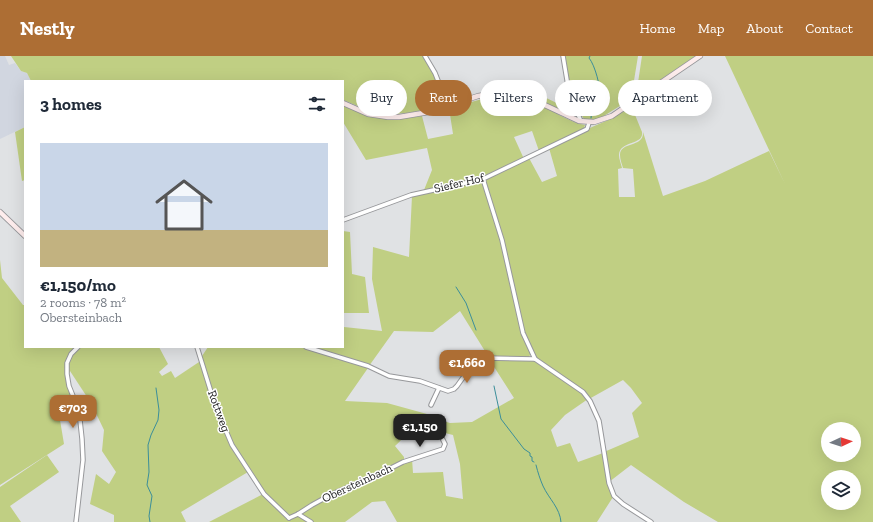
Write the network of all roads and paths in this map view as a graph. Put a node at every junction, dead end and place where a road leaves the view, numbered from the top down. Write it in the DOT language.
graph roads {
  1 [pos="425,56"];
  2 [pos="563,56"];
  3 [pos="700,56"];
  4 [pos="438,80"];
  5 [pos="472,99"];
  6 [pos="344,103"];
  7 [pos="415,114"];
  8 [pos="579,121"];
  9 [pos="589,123"];
  10 [pos="483,179"];
  11 [pos="0,212"];
  12 [pos="344,220"];
  13 [pos="24,235"];
  14 [pos="77,348"];
  15 [pos="197,348"];
  16 [pos="309,348"];
  17 [pos="535,359"];
  18 [pos="439,388"];
  19 [pos="431,405"];
  20 [pos="438,430"];
  21 [pos="298,514"];
  22 [pos="288,520"];
  23 [pos="76,522"];
  24 [pos="310,522"];
  25 [pos="651,522"];
  1 -- 4 [label="street"];
  2 -- 8 [label="street"];
  3 -- 9 [label="main road"];
  5 -- 8 [label="main road"];
  6 -- 7 [label="main road"];
  8 -- 9 [label="main road"];
  9 -- 10 [label="street, Siefer Hof"];
  10 -- 12 [label="street, Siefer Hof"];
  10 -- 17 [label="street"];
  11 -- 13 [label="main road"];
  14 -- 23 [label="street"];
  15 -- 22 [label="street, Rottweg"];
  16 -- 18 [label="street"];
  17 -- 18 [label="street"];
  17 -- 25 [label="street"];
  18 -- 19 [label="street"];
  20 -- 21 [label="street, Obersteinbach"];
  21 -- 22 [label="street"];
  21 -- 24 [label="street"];
}
